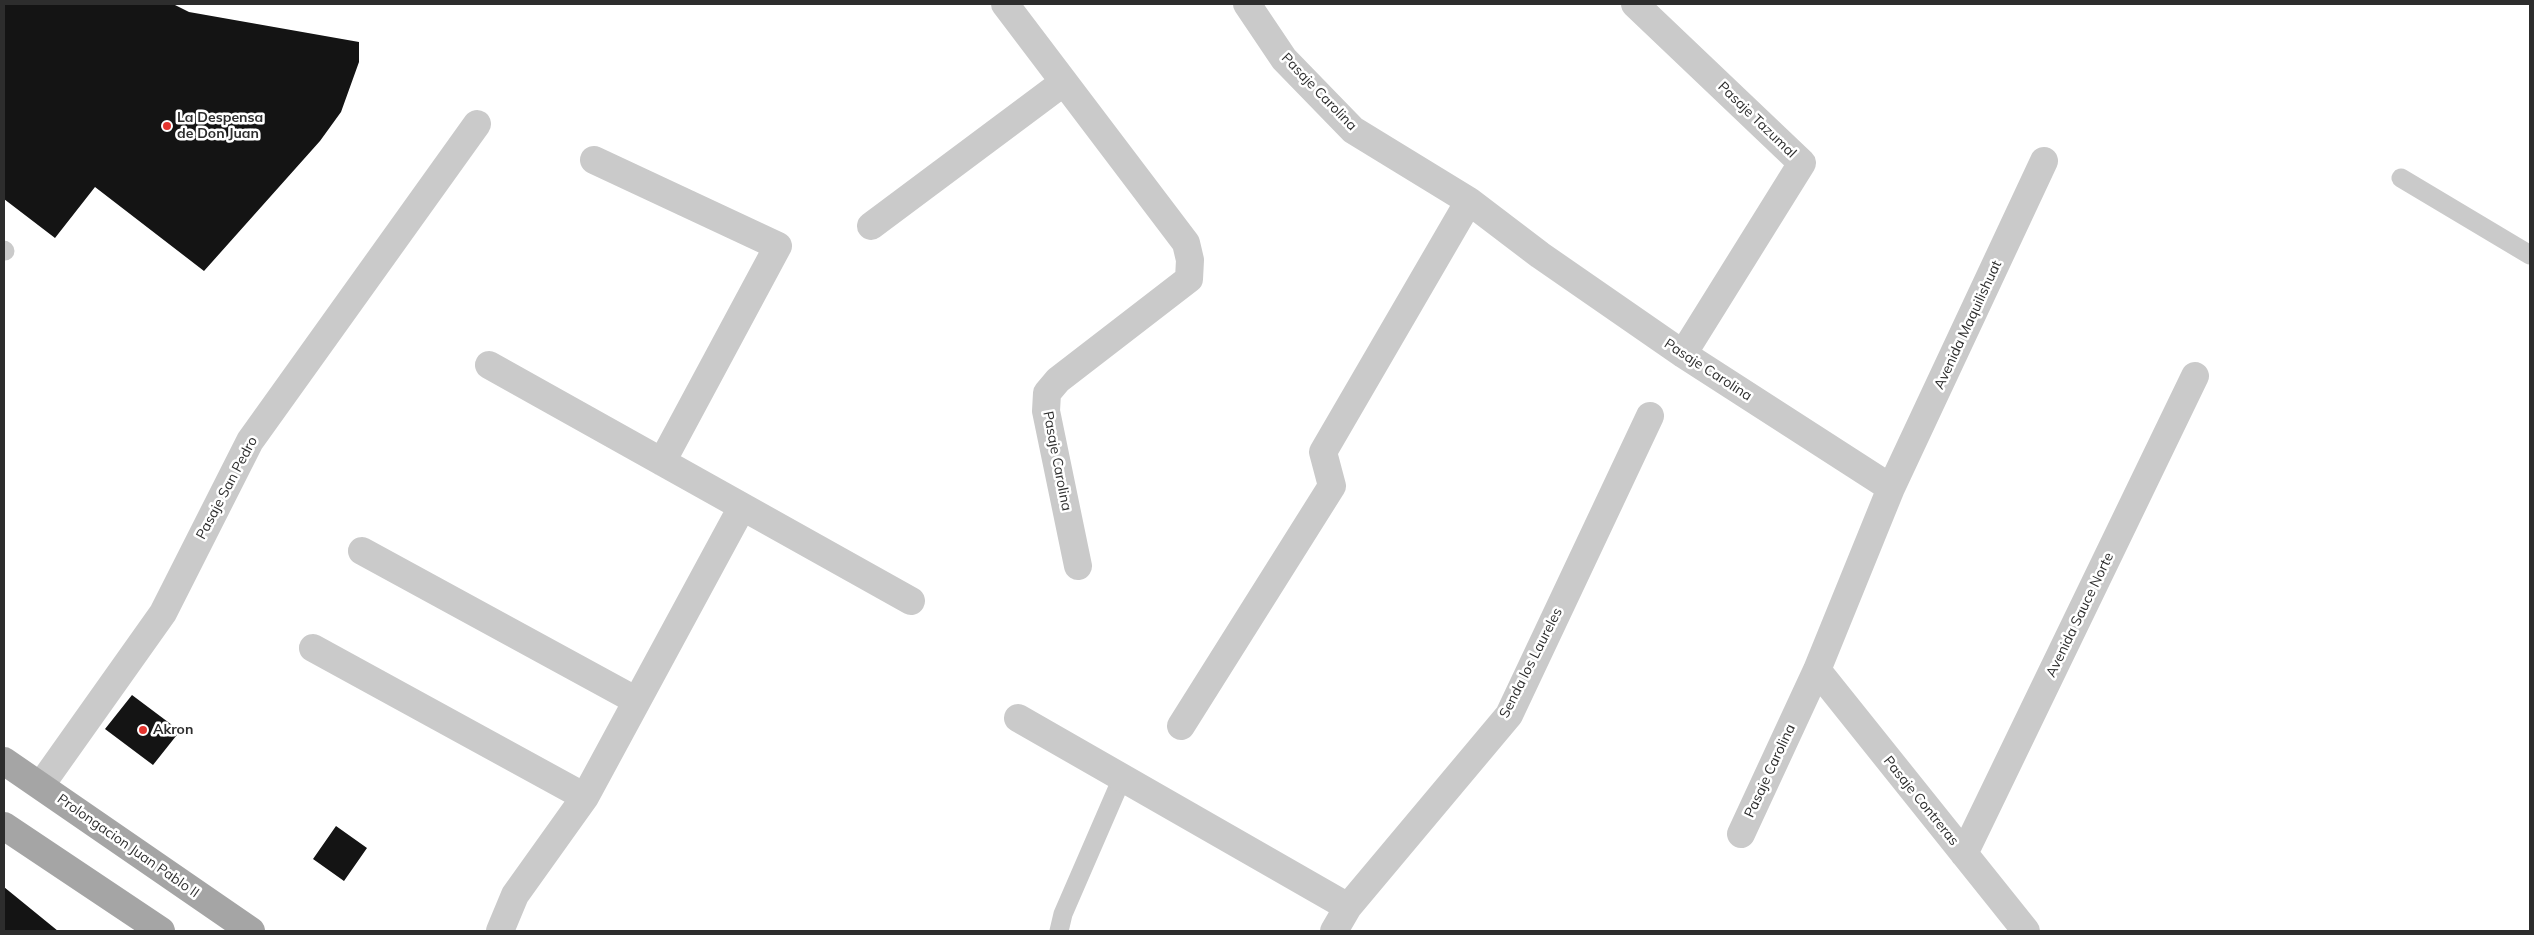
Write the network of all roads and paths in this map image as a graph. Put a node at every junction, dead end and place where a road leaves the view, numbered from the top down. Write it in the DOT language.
graph roads {
  1 [pos="1005,4"];
  2 [pos="1248,4"];
  3 [pos="1635,4"];
  4 [pos="1064,82"];
  5 [pos="477,124"];
  6 [pos="594,160"];
  7 [pos="2044,161"];
  8 [pos="2401,178"];
  9 [pos="1469,201"];
  10 [pos="871,226"];
  11 [pos="2530,255"];
  12 [pos="1683,354"];
  13 [pos="489,365"];
  14 [pos="2195,376"];
  15 [pos="1650,416"];
  16 [pos="662,462"];
  17 [pos="1891,488"];
  18 [pos="742,507"];
  19 [pos="362,551"];
  20 [pos="1078,566"];
  21 [pos="911,601"];
  22 [pos="313,648"];
  23 [pos="1816,670"];
  24 [pos="637,701"];
  25 [pos="1018,718"];
  26 [pos="1181,726"];
  27 [pos="4,761"];
  28 [pos="1122,778"];
  29 [pos="41,785"];
  30 [pos="585,797"];
  31 [pos="4,826"];
  32 [pos="1741,834"];
  33 [pos="1964,854"];
  34 [pos="1348,907"];
  35 [pos="161,931"];
  36 [pos="251,931"];
  37 [pos="500,931"];
  38 [pos="1059,931"];
  39 [pos="1334,931"];
  40 [pos="2026,931"];
  1 -- 4 [label="street, Pasaje Carolina"];
  2 -- 9 [label="street, Pasaje Carolina"];
  3 -- 12 [label="street, Pasaje Tazumal"];
  4 -- 10 [label="street"];
  4 -- 20 [label="street, Pasaje Carolina"];
  5 -- 29 [label="street, Pasaje San Pedro"];
  6 -- 16 [label="street"];
  7 -- 17 [label="street, Avenida Maquilishuat"];
  8 -- 11 [label="lane"];
  9 -- 12 [label="street, Pasaje Carolina"];
  9 -- 26 [label="street"];
  12 -- 17 [label="street, Pasaje Carolina"];
  13 -- 16 [label="street"];
  14 -- 33 [label="street, Avenida Sauce Norte"];
  15 -- 34 [label="street, Senda los Laureles"];
  16 -- 18 [label="street"];
  17 -- 23 [label="street, Pasaje Carolina"];
  18 -- 21 [label="street"];
  18 -- 24 [label="street"];
  19 -- 24 [label="street"];
  22 -- 30 [label="street"];
  23 -- 32 [label="street, Pasaje Carolina"];
  23 -- 33 [label="street, Pasaje Contreras"];
  24 -- 30 [label="street"];
  25 -- 28 [label="street"];
  27 -- 29 [label="main road, Prolongacion Juan Pablo II"];
  28 -- 34 [label="street"];
  28 -- 38 [label="lane"];
  29 -- 36 [label="main road, Prolongacion Juan Pablo II"];
  30 -- 37 [label="street"];
  31 -- 35 [label="main road"];
  33 -- 40 [label="street, Pasaje Contreras"];
  34 -- 39 [label="street, Senda los Laureles"];
}
